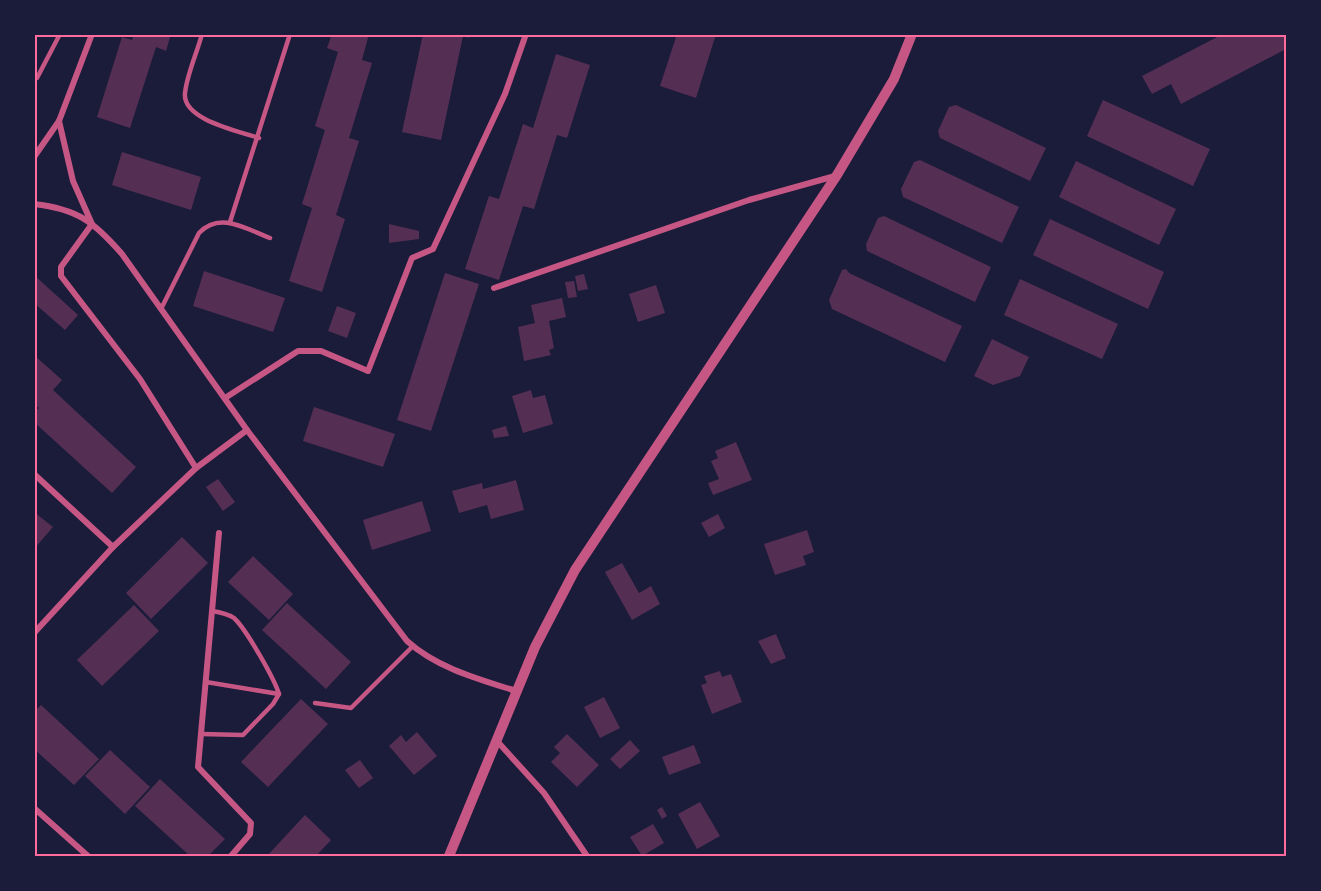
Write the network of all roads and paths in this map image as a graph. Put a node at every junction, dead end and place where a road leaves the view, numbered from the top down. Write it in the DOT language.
graph roads {
  1 [pos="60,34"];
  2 [pos="92,34"];
  3 [pos="202,34"];
  4 [pos="290,34"];
  5 [pos="526,34"];
  6 [pos="912,34"];
  7 [pos="38,78"];
  8 [pos="59,121"];
  9 [pos="259,138"];
  10 [pos="34,157"];
  11 [pos="837,175"];
  12 [pos="34,204"];
  13 [pos="230,222"];
  14 [pos="92,224"];
  15 [pos="270,238"];
  16 [pos="494,288"];
  17 [pos="161,309"];
  18 [pos="225,398"];
  19 [pos="247,430"];
  20 [pos="196,468"];
  21 [pos="34,474"];
  22 [pos="219,533"];
  23 [pos="113,547"];
  24 [pos="212,611"];
  25 [pos="34,633"];
  26 [pos="413,646"];
  27 [pos="206,682"];
  28 [pos="516,691"];
  29 [pos="279,694"];
  30 [pos="315,703"];
  31 [pos="201,734"];
  32 [pos="497,741"];
  33 [pos="34,808"];
  34 [pos="88,856"];
  35 [pos="231,856"];
  36 [pos="449,856"];
  37 [pos="586,856"];
  1 -- 7 [label="lane"];
  2 -- 8 [label="street"];
  3 -- 9 [label="lane"];
  4 -- 9 [label="lane"];
  5 -- 18 [label="street"];
  6 -- 11 [label="street"];
  8 -- 10 [label="street"];
  8 -- 14 [label="street"];
  9 -- 13 [label="lane"];
  11 -- 16 [label="street"];
  11 -- 28 [label="street"];
  12 -- 14 [label="street"];
  13 -- 15 [label="lane"];
  13 -- 17 [label="lane"];
  14 -- 17 [label="street"];
  14 -- 20 [label="street"];
  17 -- 18 [label="street"];
  18 -- 19 [label="street"];
  19 -- 20 [label="street"];
  19 -- 26 [label="street"];
  20 -- 23 [label="street"];
  21 -- 23 [label="street"];
  22 -- 24 [label="street"];
  23 -- 25 [label="street"];
  24 -- 27 [label="street"];
  24 -- 29 [label="lane"];
  26 -- 28 [label="street"];
  26 -- 30 [label="lane"];
  27 -- 29 [label="lane"];
  27 -- 31 [label="street"];
  28 -- 32 [label="street"];
  29 -- 31 [label="lane"];
  31 -- 35 [label="street"];
  32 -- 36 [label="street"];
  32 -- 37 [label="street"];
  33 -- 34 [label="street"];
}
